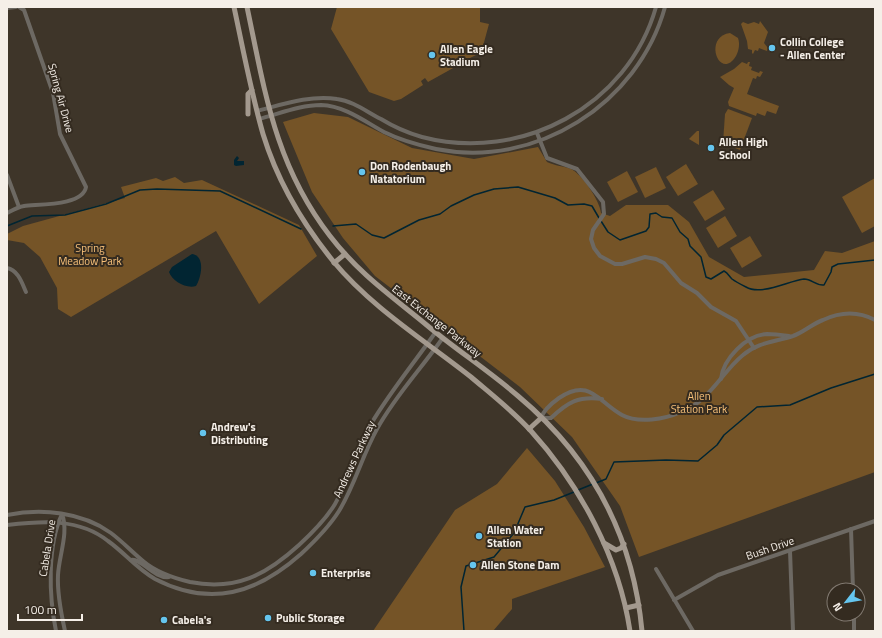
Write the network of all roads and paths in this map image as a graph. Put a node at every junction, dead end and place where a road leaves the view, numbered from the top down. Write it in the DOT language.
graph roads {
  1 [pos="19,7"];
  2 [pos="234,7"];
  3 [pos="247,7"];
  4 [pos="656,7"];
  5 [pos="666,7"];
  6 [pos="7,8"];
  7 [pos="252,90"];
  8 [pos="269,108"];
  9 [pos="363,110"];
  10 [pos="258,111"];
  11 [pos="248,114"];
  12 [pos="271,116"];
  13 [pos="359,117"];
  14 [pos="259,119"];
  15 [pos="537,133"];
  16 [pos="539,141"];
  17 [pos="7,175"];
  18 [pos="19,207"];
  19 [pos="7,213"];
  20 [pos="345,254"];
  21 [pos="334,263"];
  22 [pos="7,268"];
  23 [pos="26,292"];
  24 [pos="875,320"];
  25 [pos="435,333"];
  26 [pos="792,336"];
  27 [pos="442,339"];
  28 [pos="749,341"];
  29 [pos="428,344"];
  30 [pos="754,348"];
  31 [pos="435,349"];
  32 [pos="720,380"];
  33 [pos="602,399"];
  34 [pos="374,418"];
  35 [pos="541,418"];
  36 [pos="380,423"];
  37 [pos="529,430"];
  38 [pos="352,469"];
  39 [pos="359,472"];
  40 [pos="62,514"];
  41 [pos="7,515"];
  42 [pos="875,521"];
  43 [pos="58,522"];
  44 [pos="65,523"];
  45 [pos="7,525"];
  46 [pos="851,529"];
  47 [pos="307,538"];
  48 [pos="312,543"];
  49 [pos="604,543"];
  50 [pos="624,544"];
  51 [pos="790,550"];
  52 [pos="131,560"];
  53 [pos="656,569"];
  54 [pos="172,577"];
  55 [pos="853,582"];
  56 [pos="219,585"];
  57 [pos="220,594"];
  58 [pos="674,600"];
  59 [pos="639,605"];
  60 [pos="626,608"];
  61 [pos="56,631"];
  62 [pos="64,631"];
  63 [pos="630,631"];
  64 [pos="642,631"];
  65 [pos="693,631"];
  66 [pos="793,631"];
  1 -- 6 [label="street"];
  1 -- 18 [label="street, Spring Air Drive"];
  2 -- 7 [label="main road"];
  3 -- 8 [label="main road, East Exchange Parkway"];
  4 -- 15 [label="street"];
  5 -- 16 [label="street"];
  7 -- 10 [label="main road"];
  7 -- 11 [label="main road"];
  8 -- 9 [label="street"];
  8 -- 10 [label="street"];
  8 -- 12 [label="main road, East Exchange Parkway"];
  9 -- 13 [label="street"];
  9 -- 15 [label="street"];
  10 -- 14 [label="main road"];
  12 -- 13 [label="street"];
  12 -- 14 [label="street"];
  12 -- 20 [label="main road, East Exchange Parkway"];
  13 -- 16 [label="street"];
  14 -- 21 [label="main road"];
  15 -- 16 [label="street"];
  16 -- 28 [label="street"];
  17 -- 18 [label="street"];
  18 -- 19 [label="street"];
  20 -- 21 [label="main road"];
  20 -- 25 [label="main road, East Exchange Parkway"];
  21 -- 29 [label="main road"];
  22 -- 23 [label="street"];
  24 -- 26 [label="street"];
  25 -- 27 [label="main road, East Exchange Parkway"];
  25 -- 29 [label="street, Andrews Parkway"];
  26 -- 28 [label="street"];
  26 -- 30 [label="street"];
  27 -- 31 [label="street, Andrews Parkway"];
  27 -- 35 [label="main road, East Exchange Parkway"];
  28 -- 30 [label="street"];
  28 -- 32 [label="street"];
  29 -- 31 [label="main road"];
  29 -- 34 [label="street, Andrews Parkway"];
  30 -- 32 [label="street"];
  31 -- 36 [label="street, Andrews Parkway"];
  31 -- 37 [label="main road"];
  32 -- 33 [label="street"];
  33 -- 35 [label="street"];
  33 -- 35 [label="street"];
  34 -- 36 [label="street"];
  34 -- 38 [label="street, Andrews Parkway"];
  35 -- 37 [label="main road"];
  35 -- 50 [label="main road, East Exchange Parkway"];
  36 -- 39 [label="street, Andrews Parkway"];
  37 -- 49 [label="main road"];
  38 -- 39 [label="street"];
  38 -- 47 [label="street, Andrews Parkway"];
  39 -- 48 [label="street, Andrews Parkway"];
  40 -- 41 [label="street, Andrews Parkway"];
  40 -- 43 [label="street, Cabela Drive"];
  40 -- 44 [label="street, Cabela Drive"];
  40 -- 54 [label="street, Andrews Parkway"];
  42 -- 46 [label="street, Bush Drive"];
  43 -- 44 [label="street, Andrews Parkway"];
  43 -- 45 [label="street, Andrews Parkway"];
  43 -- 61 [label="street, Cabela Drive"];
  44 -- 52 [label="street, Andrews Parkway"];
  44 -- 62 [label="street, Cabela Drive"];
  46 -- 51 [label="street, Bush Drive"];
  46 -- 55 [label="street"];
  47 -- 48 [label="street"];
  47 -- 56 [label="street, Andrews Parkway"];
  48 -- 57 [label="street, Andrews Parkway"];
  49 -- 50 [label="main road"];
  49 -- 60 [label="main road"];
  50 -- 59 [label="main road, East Exchange Parkway"];
  51 -- 58 [label="street, Bush Drive"];
  51 -- 66 [label="street"];
  52 -- 54 [label="street"];
  52 -- 57 [label="street, Andrews Parkway"];
  53 -- 58 [label="street"];
  54 -- 56 [label="street, Andrews Parkway"];
  56 -- 57 [label="street"];
  58 -- 65 [label="street"];
  59 -- 60 [label="main road"];
  59 -- 64 [label="main road, East Exchange Parkway"];
  60 -- 63 [label="main road"];
}
